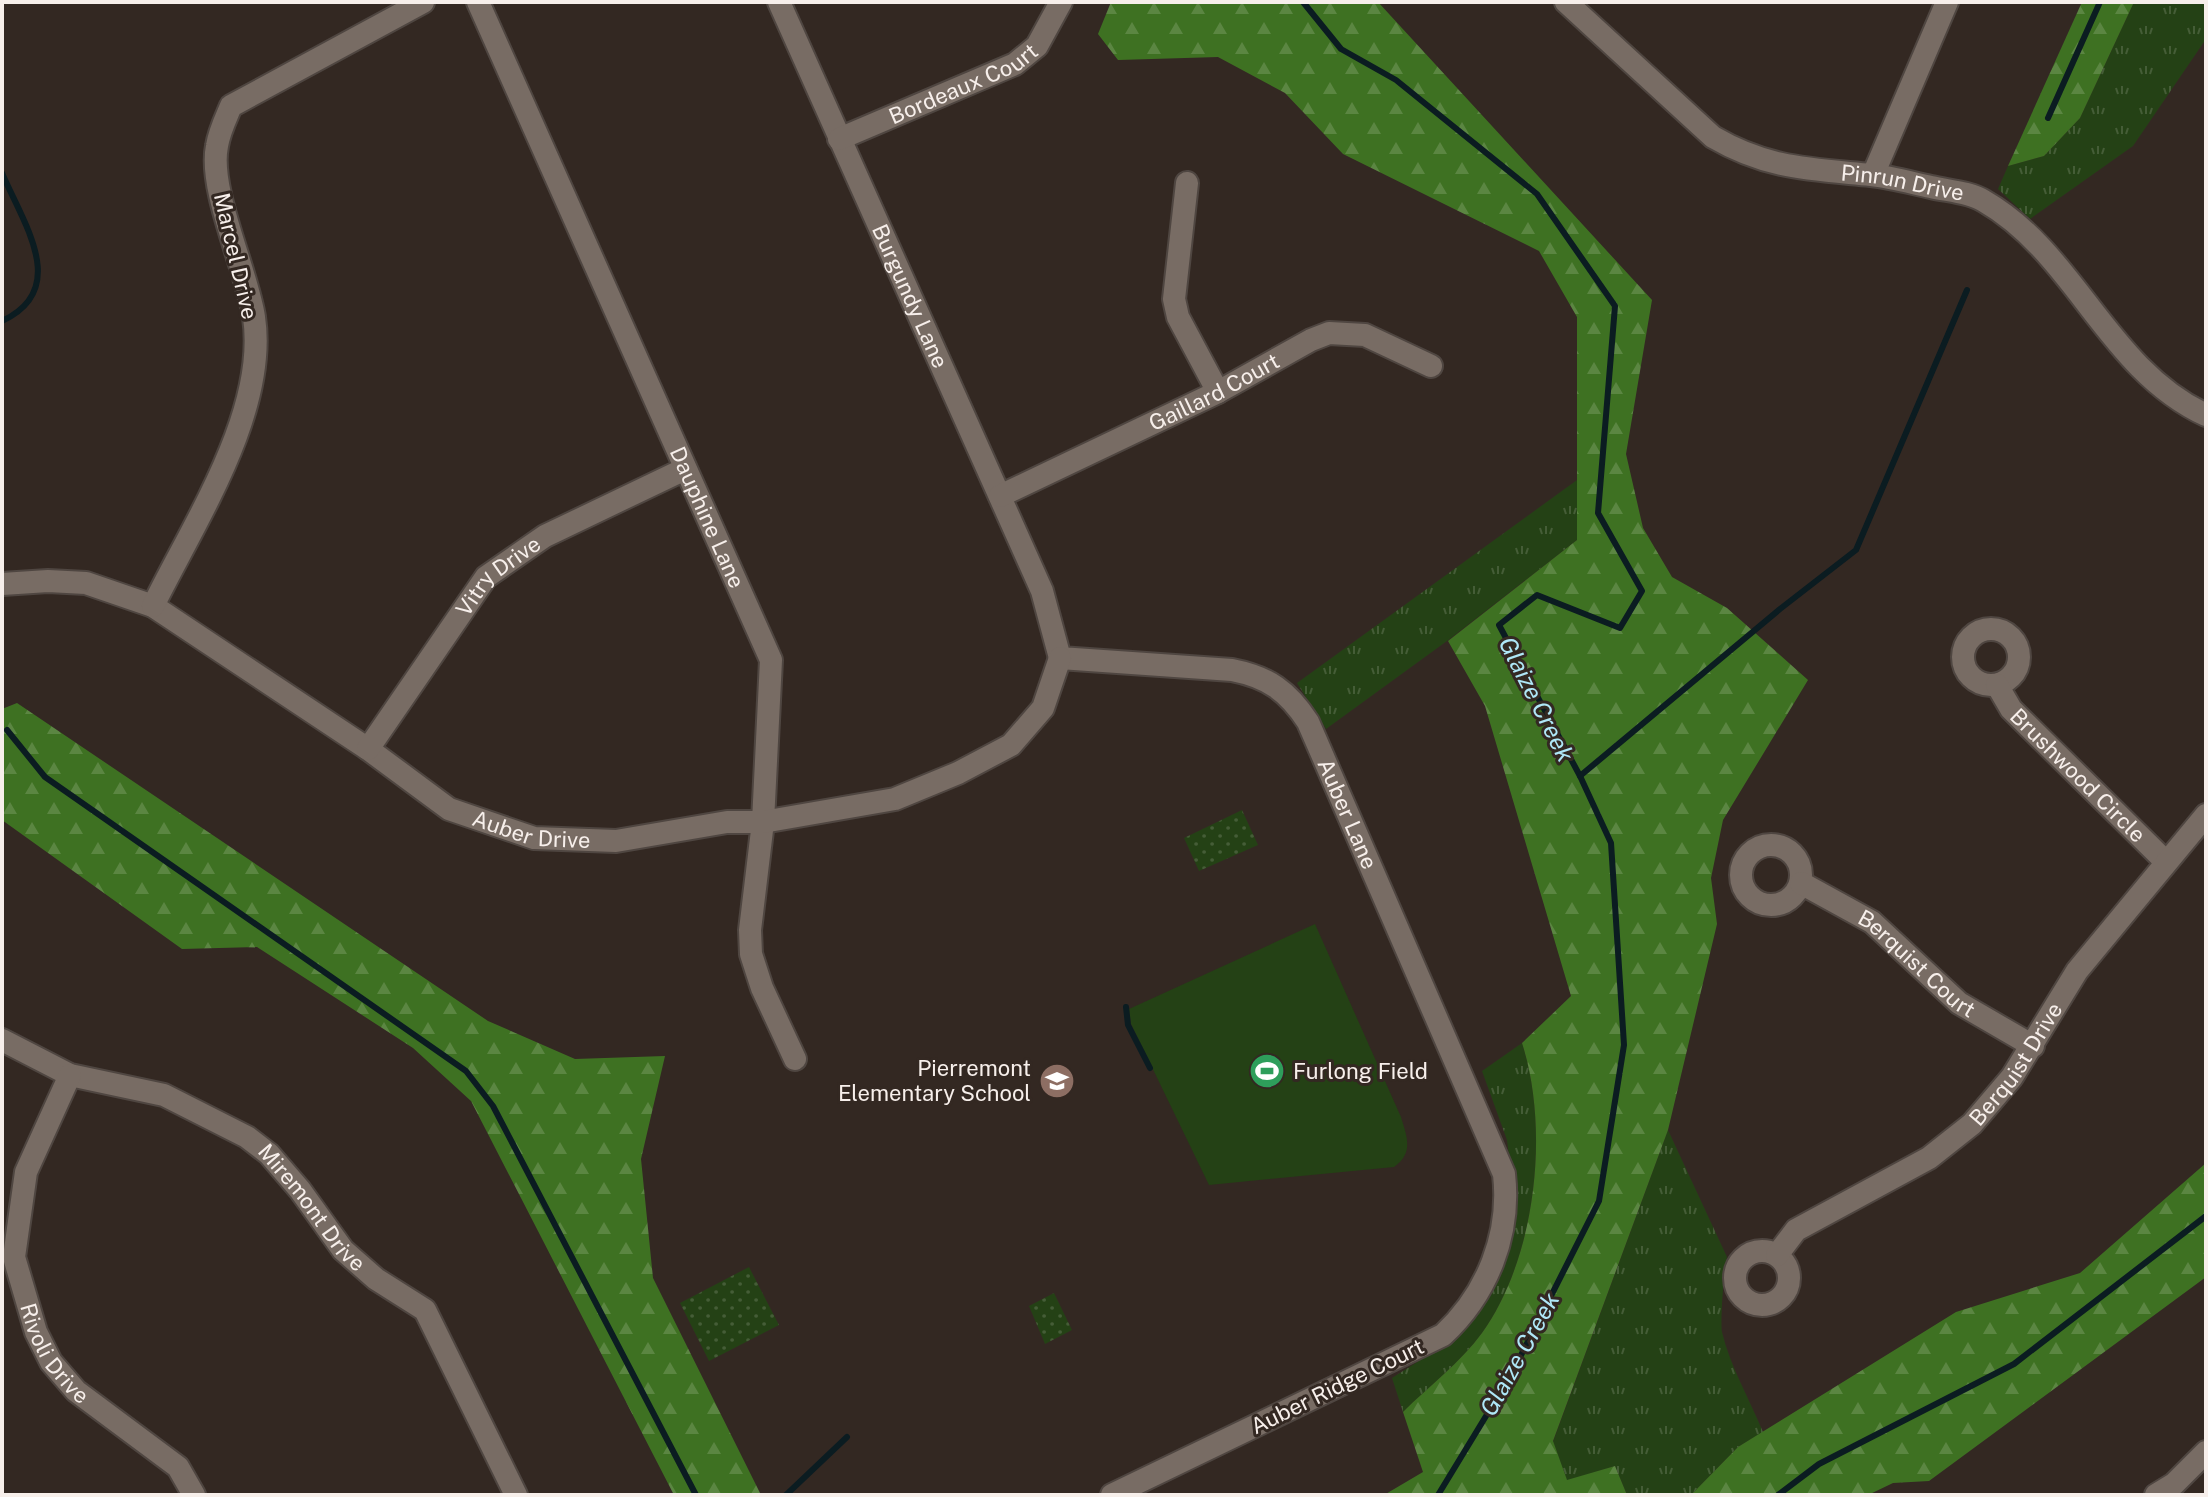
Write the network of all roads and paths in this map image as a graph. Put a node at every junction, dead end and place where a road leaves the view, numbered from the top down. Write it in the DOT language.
graph roads {
  1 [pos="423,2"];
  2 [pos="478,2"];
  3 [pos="779,2"];
  4 [pos="1061,2"];
  5 [pos="1566,2"];
  6 [pos="1947,2"];
  7 [pos="839,139"];
  8 [pos="1873,175"];
  9 [pos="1187,183"];
  10 [pos="1431,366"];
  11 [pos="1218,392"];
  12 [pos="2206,415"];
  13 [pos="685,469"];
  14 [pos="1000,496"];
  15 [pos="2,584"];
  16 [pos="153,606"];
  17 [pos="1060,658"];
  18 [pos="1997,685"];
  19 [pos="368,749"];
  20 [pos="2206,815"];
  21 [pos="763,822"];
  22 [pos="2165,861"];
  23 [pos="1801,883"];
  24 [pos="2,1040"];
  25 [pos="2033,1046"];
  26 [pos="795,1059"];
  27 [pos="70,1075"];
  28 [pos="1504,1221"];
  29 [pos="1777,1255"];
  30 [pos="2206,1452"];
  31 [pos="194,1495"];
  32 [pos="516,1495"];
  33 [pos="1112,1495"];
  34 [pos="2156,1495"];
  1 -- 16 [label="street, Marcel Drive"];
  2 -- 13 [label="street, Dauphine Lane"];
  3 -- 7 [label="street, Burgundy Lane"];
  4 -- 7 [label="street, Bordeaux Court"];
  5 -- 8 [label="street, Pinrun Drive"];
  6 -- 8 [label="street"];
  7 -- 14 [label="street, Burgundy Lane"];
  8 -- 12 [label="street, Pinrun Drive"];
  9 -- 11 [label="street"];
  10 -- 11 [label="street, Gaillard Court"];
  11 -- 14 [label="street, Gaillard Court"];
  13 -- 19 [label="street, Vitry Drive"];
  13 -- 21 [label="street, Dauphine Lane"];
  14 -- 17 [label="street, Burgundy Lane"];
  15 -- 16 [label="street, Auber Drive"];
  16 -- 19 [label="street, Auber Drive"];
  17 -- 21 [label="street, Auber Drive"];
  17 -- 28 [label="street, Auber Lane"];
  18 -- 22 [label="street, Brushwood Circle"];
  19 -- 21 [label="street, Auber Drive"];
  20 -- 22 [label="street, Berquist Drive"];
  21 -- 26 [label="street, Dauphine Lane"];
  22 -- 25 [label="street, Berquist Drive"];
  23 -- 25 [label="street, Berquist Court"];
  24 -- 27 [label="street, Miremont Drive"];
  25 -- 29 [label="street, Berquist Drive"];
  27 -- 31 [label="street, Rivoli Drive"];
  27 -- 32 [label="street, Miremont Drive"];
  28 -- 33 [label="street, Auber Ridge Court"];
  30 -- 34 [label="street"];
}
